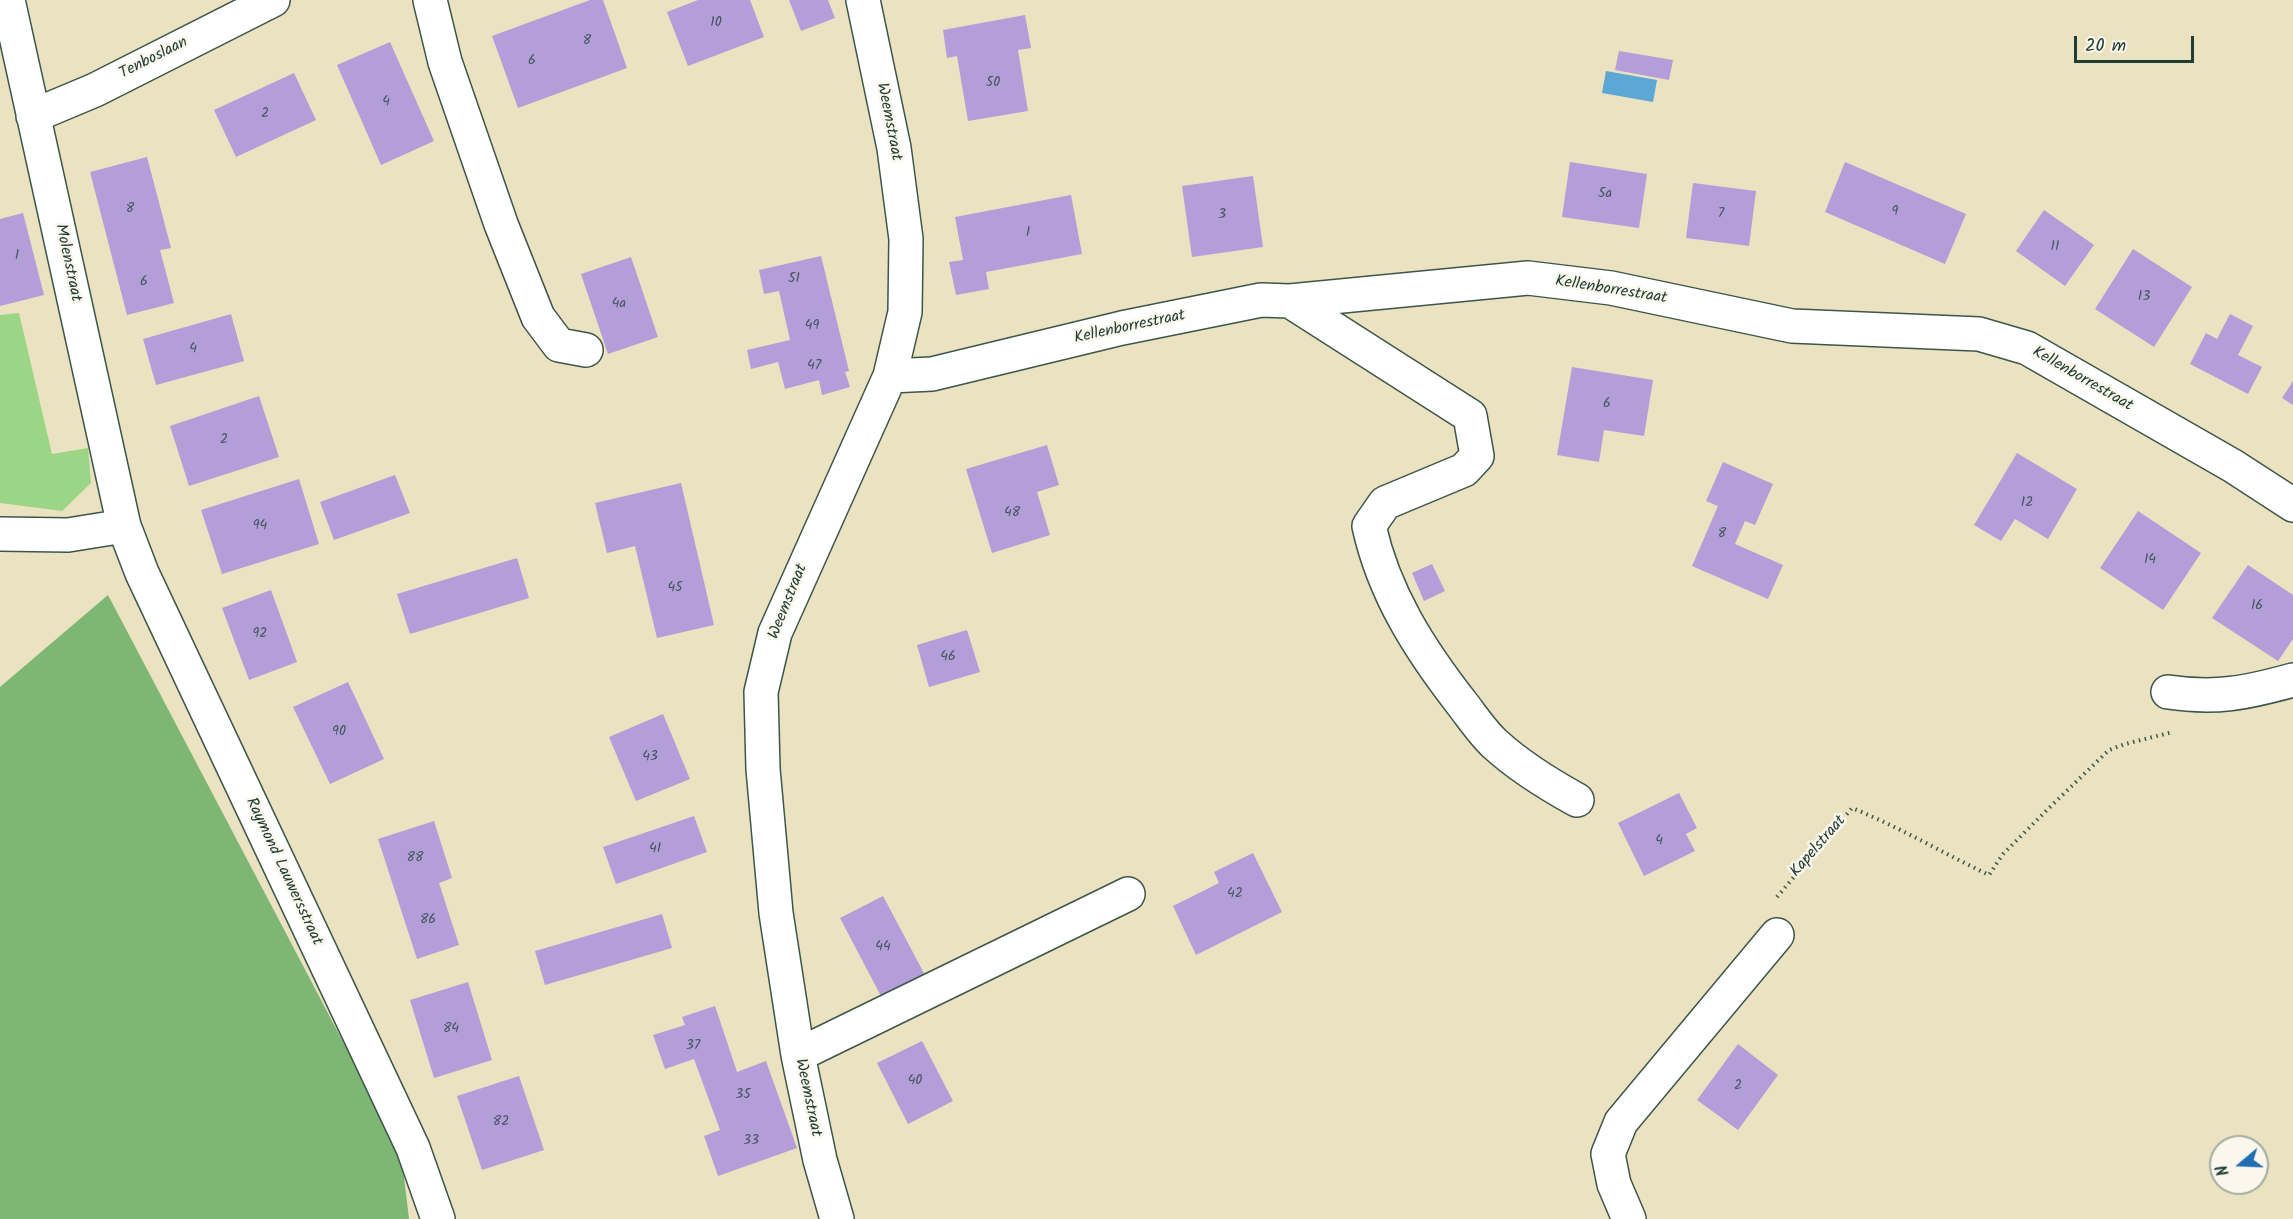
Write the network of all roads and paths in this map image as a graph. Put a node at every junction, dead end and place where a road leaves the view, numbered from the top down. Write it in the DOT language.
graph roads {
  1 [pos="8,0"];
  2 [pos="273,0"];
  3 [pos="430,0"];
  4 [pos="863,0"];
  5 [pos="33,116"];
  6 [pos="1290,300"];
  7 [pos="586,350"];
  8 [pos="890,376"];
  9 [pos="2293,505"];
  10 [pos="124,526"];
  11 [pos="0,534"];
  12 [pos="2293,680"];
  13 [pos="2168,692"];
  14 [pos="2177,731"];
  15 [pos="1577,800"];
  16 [pos="1128,894"];
  17 [pos="1775,899"];
  18 [pos="1777,934"];
  19 [pos="798,1055"];
  20 [pos="438,1219"];
  21 [pos="837,1219"];
  22 [pos="1629,1219"];
  1 -- 5 [label="street, Molenstraat"];
  2 -- 5 [label="street, Tenboslaan"];
  3 -- 7 [label="street"];
  4 -- 8 [label="street, Weemstraat"];
  5 -- 10 [label="street, Molenstraat"];
  6 -- 8 [label="street, Kellenborrestraat"];
  6 -- 9 [label="street, Kellenborrestraat"];
  6 -- 15 [label="street"];
  8 -- 19 [label="street, Weemstraat"];
  10 -- 11 [label="street"];
  10 -- 20 [label="street, Raymond Lauwersstraat"];
  12 -- 13 [label="street"];
  14 -- 17 [label="path, Kapelstraat"];
  16 -- 19 [label="street"];
  18 -- 22 [label="street"];
  19 -- 21 [label="street, Weemstraat"];
}
